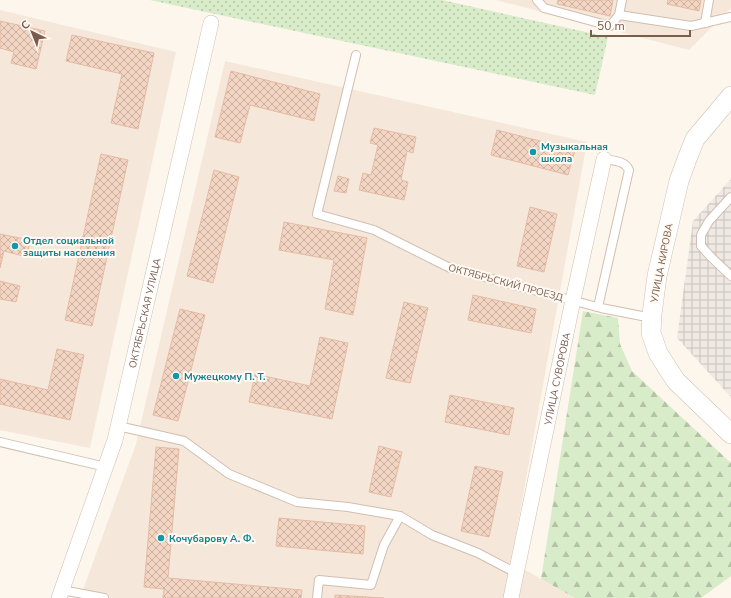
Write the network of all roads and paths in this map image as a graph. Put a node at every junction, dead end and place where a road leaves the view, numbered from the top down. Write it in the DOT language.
graph roads {
  1 [pos="538,0"];
  2 [pos="622,0"];
  3 [pos="710,0"];
  4 [pos="619,15"];
  5 [pos="731,17"];
  6 [pos="212,23"];
  7 [pos="705,23"];
  8 [pos="356,55"];
  9 [pos="731,96"];
  10 [pos="604,159"];
  11 [pos="731,197"];
  12 [pos="731,276"];
  13 [pos="573,300"];
  14 [pos="598,307"];
  15 [pos="652,318"];
  16 [pos="118,426"];
  17 [pos="731,434"];
  18 [pos="0,442"];
  19 [pos="106,467"];
  20 [pos="400,516"];
  21 [pos="516,573"];
  22 [pos="61,594"];
  23 [pos="104,598"];
  24 [pos="317,598"];
  25 [pos="511,598"];
  1 -- 4 [label="lane"];
  2 -- 4 [label="lane"];
  3 -- 7 [label="lane"];
  4 -- 7 [label="lane"];
  5 -- 7 [label="lane"];
  6 -- 16 [label="street, ОКТЯБРЬСКАЯ УЛИЦА"];
  8 -- 13 [label="lane, ОКТЯБРЬСКИЙ ПРОЕЗД"];
  9 -- 15 [label="street, УЛИЦА КИРОВА"];
  10 -- 13 [label="street, УЛИЦА СУВОРОВА"];
  10 -- 14 [label="lane"];
  11 -- 12 [label="lane"];
  13 -- 14 [label="lane, ОКТЯБРЬСКИЙ ПРОЕЗД"];
  13 -- 21 [label="street, УЛИЦА СУВОРОВА"];
  14 -- 15 [label="lane, ОКТЯБРЬСКИЙ ПРОЕЗД"];
  15 -- 17 [label="street, УЛИЦА КИРОВА"];
  16 -- 19 [label="street, ОКТЯБРЬСКАЯ УЛИЦА"];
  16 -- 20 [label="lane"];
  18 -- 19 [label="lane"];
  19 -- 22 [label="street, ОКТЯБРЬСКАЯ УЛИЦА"];
  20 -- 21 [label="lane"];
  20 -- 24 [label="lane"];
  21 -- 25 [label="street, УЛИЦА СУВОРОВА"];
  22 -- 23 [label="lane"];
}
